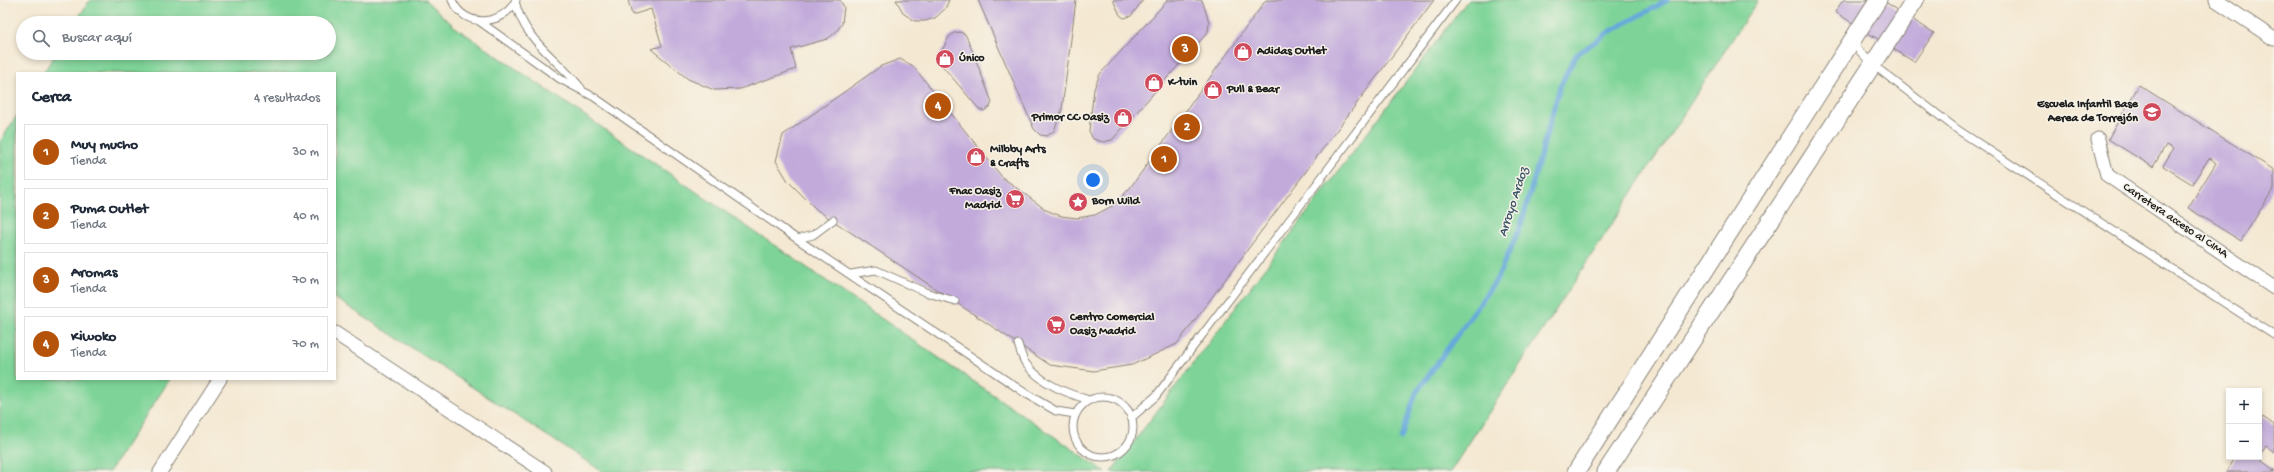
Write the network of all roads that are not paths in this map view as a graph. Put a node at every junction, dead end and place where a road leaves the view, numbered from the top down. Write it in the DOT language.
graph roads {
  1 [pos="452,0"];
  2 [pos="1456,0"];
  3 [pos="1878,0"];
  4 [pos="1915,0"];
  5 [pos="2216,0"];
  6 [pos="516,1"];
  7 [pos="479,21"];
  8 [pos="2274,39"];
  9 [pos="1850,42"];
  10 [pos="1872,64"];
  11 [pos="582,90"];
  12 [pos="2098,139"];
  13 [pos="833,220"];
  14 [pos="797,239"];
  15 [pos="851,274"];
  16 [pos="2274,288"];
  17 [pos="955,301"];
  18 [pos="336,334"];
  19 [pos="2274,335"];
  20 [pos="1018,344"];
  21 [pos="219,380"];
  22 [pos="1089,400"];
  23 [pos="1075,414"];
  24 [pos="1131,418"];
  25 [pos="160,472"];
  26 [pos="545,472"];
  27 [pos="1576,472"];
  28 [pos="1606,472"];
  1 -- 7 [label="lane"];
  2 -- 24 [label="lane"];
  3 -- 9 [label="street"];
  4 -- 10 [label="street"];
  5 -- 8 [label="street"];
  6 -- 7 [label="lane"];
  6 -- 11 [label="lane"];
  7 -- 11 [label="lane"];
  9 -- 10 [label="lane"];
  9 -- 27 [label="street"];
  10 -- 19 [label="lane"];
  10 -- 28 [label="street"];
  11 -- 14 [label="lane"];
  12 -- 16 [label="street, Carretera acceso al CIMA"];
  13 -- 14 [label="lane"];
  14 -- 15 [label="lane"];
  15 -- 17 [label="lane"];
  15 -- 23 [label="lane"];
  18 -- 26 [label="street"];
  20 -- 22 [label="lane"];
  21 -- 25 [label="street"];
  22 -- 23 [label="lane"];
  22 -- 24 [label="lane"];
  23 -- 24 [label="lane"];
}
